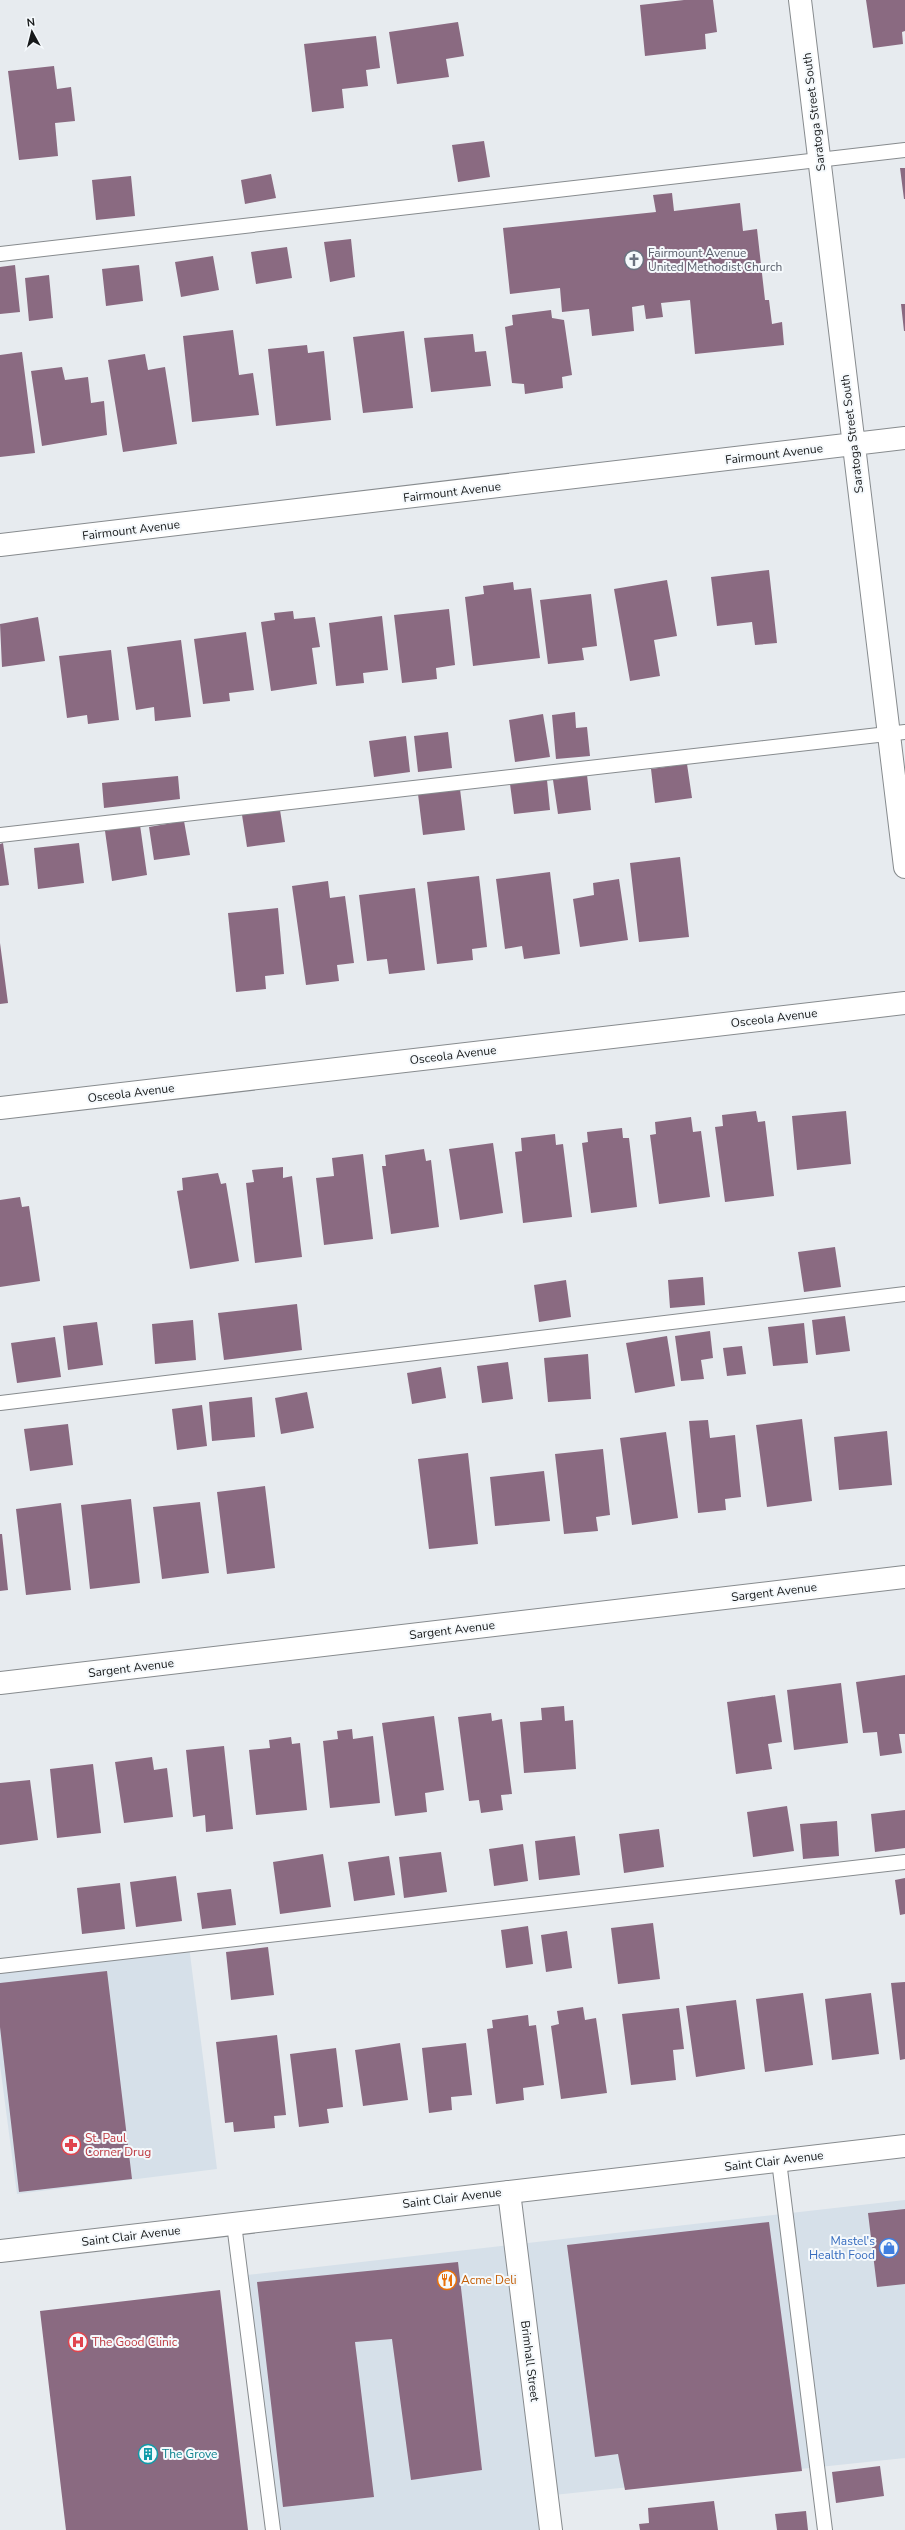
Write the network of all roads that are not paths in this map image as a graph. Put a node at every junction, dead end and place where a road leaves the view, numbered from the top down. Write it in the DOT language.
graph roads {
  1 [pos="800,0"];
  2 [pos="905,150"];
  3 [pos="819,161"];
  4 [pos="0,254"];
  5 [pos="905,438"];
  6 [pos="854,444"];
  7 [pos="0,545"];
  8 [pos="897,733"];
  9 [pos="0,835"];
  10 [pos="905,867"];
  11 [pos="905,1002"];
  12 [pos="0,1108"];
  13 [pos="905,1294"];
  14 [pos="0,1403"];
  15 [pos="905,1576"];
  16 [pos="0,1683"];
  17 [pos="905,1862"];
  18 [pos="0,1966"];
  19 [pos="905,2146"];
  20 [pos="779,2161"];
  21 [pos="509,2192"];
  22 [pos="234,2224"];
  23 [pos="0,2251"];
  24 [pos="273,2530"];
  25 [pos="551,2530"];
  26 [pos="825,2530"];
  1 -- 3 [label="street, Saratoga Street South"];
  2 -- 3 [label="lane"];
  3 -- 4 [label="lane"];
  3 -- 6 [label="street, Saratoga Street South"];
  5 -- 6 [label="street, Fairmount Avenue"];
  6 -- 7 [label="street, Fairmount Avenue"];
  6 -- 8 [label="street, Saratoga Street South"];
  8 -- 9 [label="lane"];
  8 -- 10 [label="street, Saratoga Street South"];
  11 -- 12 [label="street, Osceola Avenue"];
  13 -- 14 [label="lane"];
  15 -- 16 [label="street, Sargent Avenue"];
  17 -- 18 [label="lane"];
  19 -- 20 [label="street, Saint Clair Avenue"];
  20 -- 21 [label="street, Saint Clair Avenue"];
  20 -- 26 [label="lane"];
  21 -- 22 [label="street, Saint Clair Avenue"];
  21 -- 25 [label="street, Brimhall Street"];
  22 -- 23 [label="street, Saint Clair Avenue"];
  22 -- 24 [label="lane"];
}
